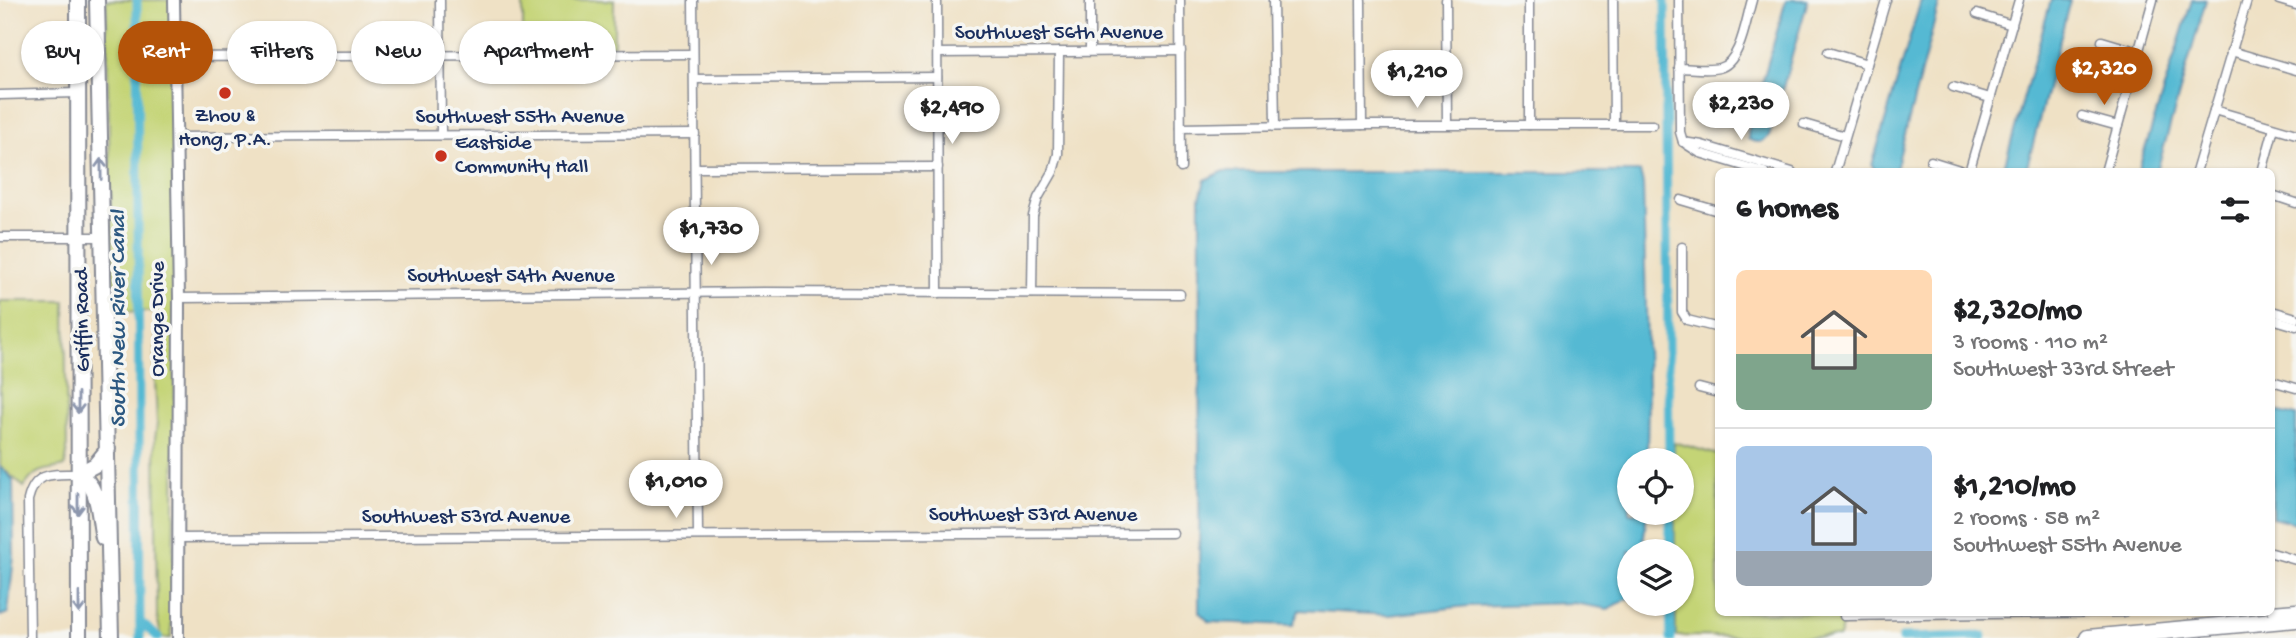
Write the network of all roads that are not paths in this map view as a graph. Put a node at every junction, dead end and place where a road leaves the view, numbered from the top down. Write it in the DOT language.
graph roads {
  1 [pos="78,0"];
  2 [pos="97,0"];
  3 [pos="174,0"];
  4 [pos="440,0"];
  5 [pos="693,0"];
  6 [pos="937,0"];
  7 [pos="1090,0"];
  8 [pos="1180,0"];
  9 [pos="1273,0"];
  10 [pos="1361,0"];
  11 [pos="1446,0"];
  12 [pos="1529,0"];
  13 [pos="1613,0"];
  14 [pos="1679,0"];
  15 [pos="1752,0"];
  16 [pos="1886,0"];
  17 [pos="2020,0"];
  18 [pos="2154,0"];
  19 [pos="2247,0"];
  20 [pos="2279,0"];
  21 [pos="2296,5"];
  22 [pos="1977,14"];
  23 [pos="174,21"];
  24 [pos="440,21"];
  25 [pos="2012,25"];
  26 [pos="2102,41"];
  27 [pos="1090,51"];
  28 [pos="1181,51"];
  29 [pos="2231,51"];
  30 [pos="1059,52"];
  31 [pos="1828,52"];
  32 [pos="2139,52"];
  33 [pos="938,53"];
  34 [pos="693,54"];
  35 [pos="445,55"];
  36 [pos="351,56"];
  37 [pos="213,57"];
  38 [pos="1867,64"];
  39 [pos="1679,68"];
  40 [pos="2296,70"];
  41 [pos="937,77"];
  42 [pos="695,79"];
  43 [pos="175,84"];
  44 [pos="440,84"];
  45 [pos="1953,87"];
  46 [pos="78,93"];
  47 [pos="0,95"];
  48 [pos="1990,98"];
  49 [pos="2214,110"];
  50 [pos="2082,116"];
  51 [pos="1447,124"];
  52 [pos="1804,124"];
  53 [pos="1275,125"];
  54 [pos="1362,125"];
  55 [pos="1529,125"];
  56 [pos="1614,125"];
  57 [pos="1653,125"];
  58 [pos="2118,126"];
  59 [pos="1181,128"];
  60 [pos="2273,128"];
  61 [pos="695,134"];
  62 [pos="2296,134"];
  63 [pos="441,135"];
  64 [pos="1845,136"];
  65 [pos="176,137"];
  66 [pos="1683,142"];
  67 [pos="1931,161"];
  68 [pos="938,167"];
  69 [pos="695,168"];
  70 [pos="1181,168"];
  71 [pos="1751,168"];
  72 [pos="1779,168"];
  73 [pos="1836,168"];
  74 [pos="1954,168"];
  75 [pos="1968,168"];
  76 [pos="2106,168"];
  77 [pos="2197,168"];
  78 [pos="2263,168"];
  79 [pos="2275,196"];
  80 [pos="1681,200"];
  81 [pos="2296,202"];
  82 [pos="1715,210"];
  83 [pos="0,237"];
  84 [pos="78,237"];
  85 [pos="103,237"];
  86 [pos="1682,247"];
  87 [pos="696,293"];
  88 [pos="938,293"];
  89 [pos="1032,293"];
  90 [pos="1180,294"];
  91 [pos="179,298"];
  92 [pos="2275,312"];
  93 [pos="2296,318"];
  94 [pos="2275,320"];
  95 [pos="2296,326"];
  96 [pos="1715,327"];
  97 [pos="2275,382"];
  98 [pos="1699,388"];
  99 [pos="2296,388"];
  100 [pos="1715,392"];
  101 [pos="108,449"];
  102 [pos="78,474"];
  103 [pos="1173,533"];
  104 [pos="698,534"];
  105 [pos="178,538"];
  106 [pos="2275,554"];
  107 [pos="2296,560"];
  108 [pos="110,569"];
  109 [pos="2296,608"];
  110 [pos="2275,610"];
  111 [pos="1856,616"];
  112 [pos="1844,617"];
  113 [pos="2296,620"];
  114 [pos="30,638"];
  115 [pos="79,638"];
  116 [pos="111,638"];
  117 [pos="178,638"];
  118 [pos="2088,638"];
  1 -- 46 [label="main road, Griffin Road"];
  85 -- 2 [label="main road, Griffin Road, one-way"];
  3 -- 23 [label="street, Orange Drive"];
  4 -- 24 [label="street"];
  5 -- 34 [label="street"];
  6 -- 33 [label="street"];
  7 -- 27 [label="street"];
  8 -- 28 [label="street"];
  9 -- 53 [label="street"];
  10 -- 54 [label="street"];
  11 -- 51 [label="street"];
  12 -- 55 [label="street"];
  13 -- 56 [label="street"];
  14 -- 39 [label="street"];
  15 -- 39 [label="street"];
  16 -- 38 [label="street"];
  17 -- 25 [label="street"];
  18 -- 32 [label="street"];
  19 -- 29 [label="street"];
  20 -- 21 [label="street"];
  22 -- 25 [label="street"];
  25 -- 48 [label="street"];
  26 -- 32 [label="street"];
  27 -- 28 [label="street, Southwest 56th Avenue"];
  27 -- 30 [label="street, Southwest 56th Avenue"];
  28 -- 59 [label="street"];
  29 -- 40 [label="street"];
  29 -- 49 [label="street"];
  30 -- 33 [label="street, Southwest 56th Avenue"];
  30 -- 89 [label="street"];
  31 -- 38 [label="street"];
  32 -- 58 [label="street"];
  33 -- 41 [label="street"];
  34 -- 35 [label="street"];
  34 -- 42 [label="street"];
  36 -- 37 [label="street"];
  38 -- 64 [label="street"];
  39 -- 66 [label="street"];
  41 -- 42 [label="street"];
  41 -- 68 [label="street"];
  42 -- 61 [label="street"];
  43 -- 65 [label="street, Orange Drive"];
  44 -- 63 [label="street"];
  45 -- 48 [label="street"];
  46 -- 47 [label="street"];
  46 -- 84 [label="main road, Griffin Road"];
  48 -- 75 [label="street"];
  49 -- 60 [label="street"];
  49 -- 77 [label="street"];
  50 -- 58 [label="street"];
  51 -- 54 [label="street"];
  51 -- 55 [label="street"];
  52 -- 64 [label="street"];
  53 -- 54 [label="street"];
  53 -- 59 [label="street"];
  55 -- 56 [label="street"];
  56 -- 57 [label="street"];
  58 -- 76 [label="street"];
  59 -- 70 [label="street"];
  60 -- 62 [label="street"];
  60 -- 78 [label="street"];
  61 -- 63 [label="street, Southwest 55th Avenue"];
  61 -- 69 [label="street"];
  63 -- 65 [label="street, Southwest 55th Avenue"];
  64 -- 73 [label="street"];
  65 -- 91 [label="street, Orange Drive"];
  66 -- 71 [label="street"];
  66 -- 72 [label="street"];
  67 -- 74 [label="street"];
  68 -- 69 [label="street"];
  68 -- 88 [label="street"];
  69 -- 87 [label="street"];
  79 -- 81 [label="street"];
  80 -- 82 [label="street"];
  83 -- 84 [label="street"];
  84 -- 85 [label="street"];
  84 -- 102 [label="main road, Griffin Road, one-way"];
  85 -- 101 [label="main road, Griffin Road"];
  86 -- 96 [label="street"];
  87 -- 88 [label="street, Southwest 54th Avenue"];
  87 -- 91 [label="street, Southwest 54th Avenue"];
  87 -- 104 [label="street"];
  88 -- 89 [label="street, Southwest 54th Avenue"];
  89 -- 90 [label="street, Southwest 54th Avenue"];
  91 -- 105 [label="street, Orange Drive"];
  92 -- 93 [label="street"];
  94 -- 95 [label="street"];
  97 -- 99 [label="street"];
  98 -- 100 [label="street"];
  101 -- 102 [label="main road"];
  101 -- 108 [label="main road, Griffin Road"];
  102 -- 108 [label="main road"];
  102 -- 114 [label="street"];
  102 -- 115 [label="main road, Griffin Road, one-way"];
  103 -- 104 [label="street, Southwest 53rd Avenue"];
  104 -- 105 [label="street, Southwest 53rd Avenue"];
  105 -- 117 [label="street, Orange Drive"];
  106 -- 107 [label="street"];
  108 -- 116 [label="main road, Griffin Road"];
  109 -- 110 [label="street"];
  111 -- 112 [label="street"];
  113 -- 118 [label="highway"];
}
